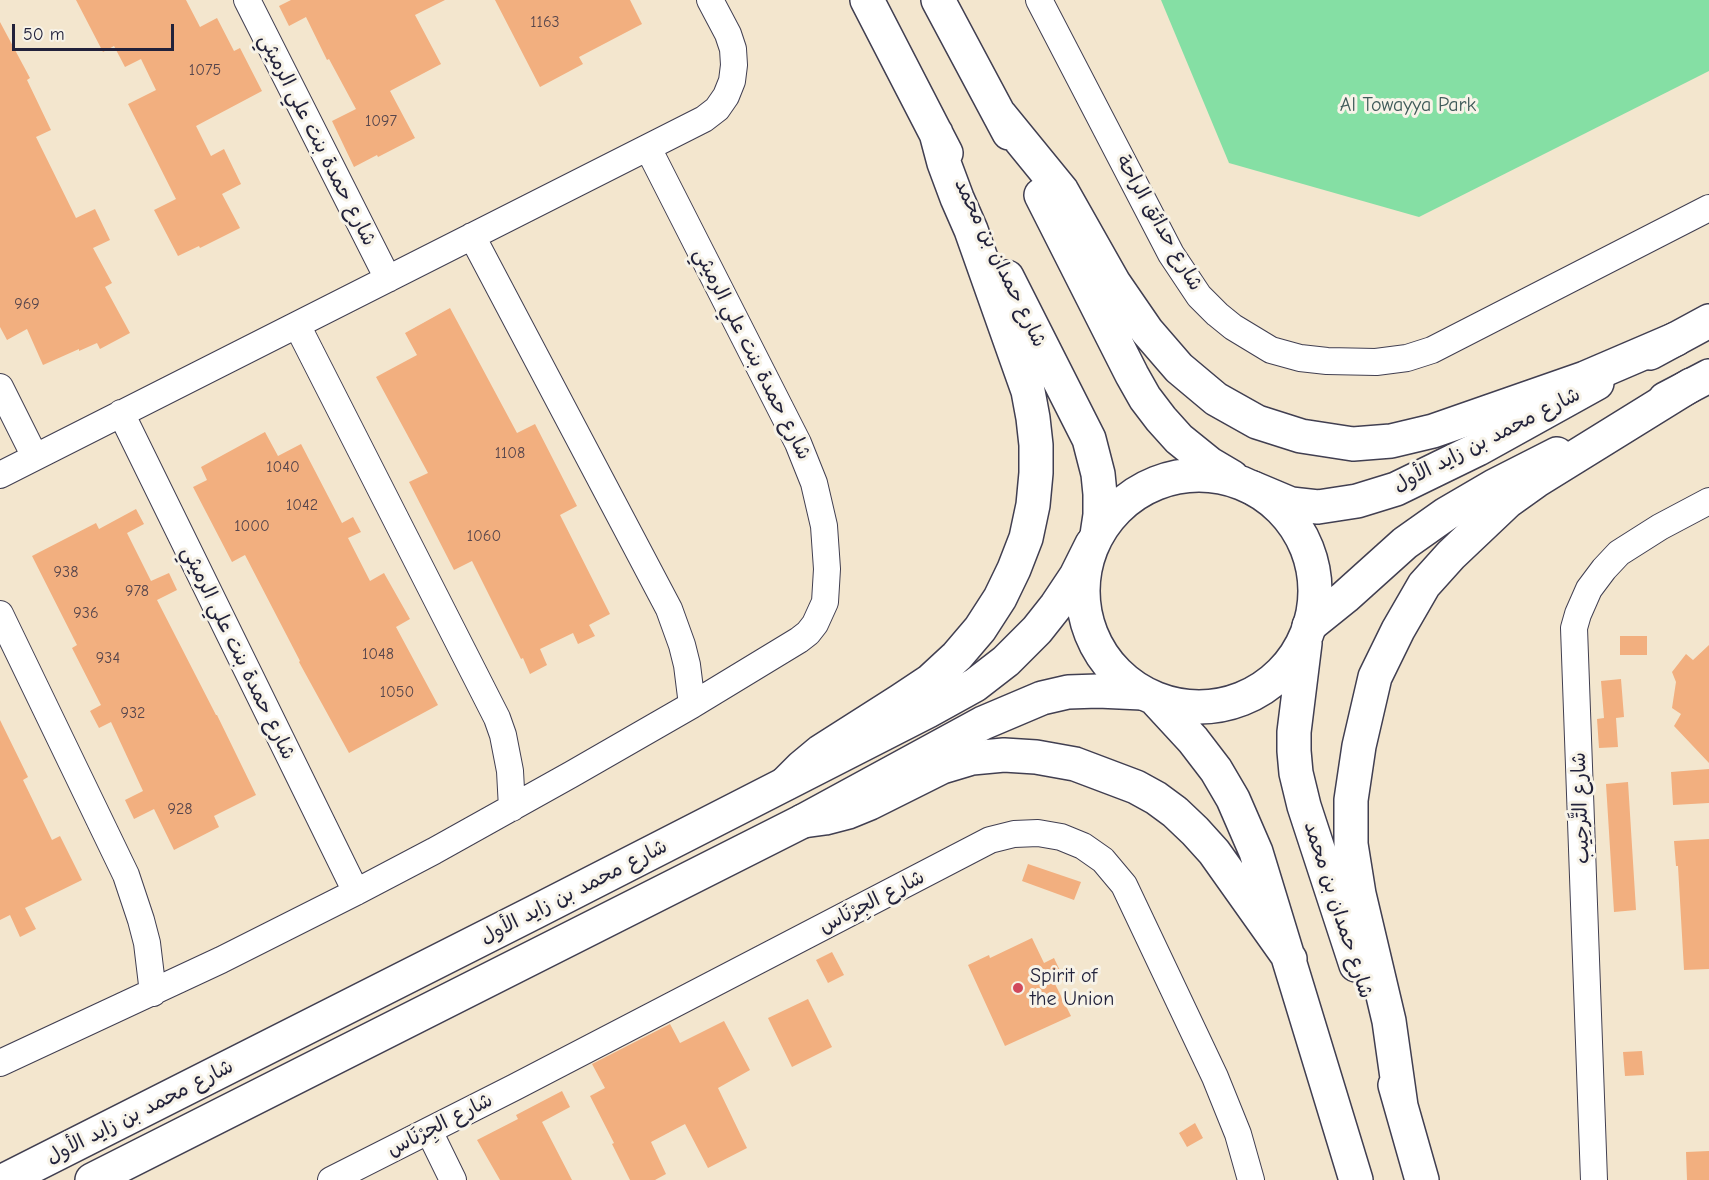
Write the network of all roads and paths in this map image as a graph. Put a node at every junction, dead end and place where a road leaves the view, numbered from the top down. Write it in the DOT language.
graph roads {
  1 [pos="247,0"];
  2 [pos="710,0"];
  3 [pos="867,0"];
  4 [pos="938,0"];
  5 [pos="1039,0"];
  6 [pos="1000,115"];
  7 [pos="936,133"];
  8 [pos="648,148"];
  9 [pos="1709,208"];
  10 [pos="472,236"];
  11 [pos="388,279"];
  12 [pos="1709,321"];
  13 [pos="297,325"];
  14 [pos="1676,339"];
  15 [pos="1700,381"];
  16 [pos="0,387"];
  17 [pos="121,413"];
  18 [pos="35,457"];
  19 [pos="0,475"];
  20 [pos="1248,486"];
  21 [pos="1709,501"];
  22 [pos="1094,539"];
  23 [pos="0,614"];
  24 [pos="1308,631"];
  25 [pos="1150,697"];
  26 [pos="692,705"];
  27 [pos="786,783"];
  28 [pos="512,808"];
  29 [pos="803,821"];
  30 [pos="356,892"];
  31 [pos="1290,959"];
  32 [pos="153,993"];
  33 [pos="1,1059"];
  34 [pos="1401,1106"];
  35 [pos="429,1131"];
  36 [pos="5,1180"];
  37 [pos="92,1180"];
  38 [pos="331,1180"];
  39 [pos="453,1180"];
  40 [pos="1251,1180"];
  41 [pos="1356,1180"];
  42 [pos="1422,1180"];
  43 [pos="1594,1180"];
  1 -- 11 [label="street, شارع حمدة بنت علي الرميثي"];
  2 -- 8 [label="street"];
  3 -- 7 [label="main road, شارع حمدان بن محمد"];
  4 -- 6 [label="main road"];
  5 -- 9 [label="street, شارع حدائق الراحة"];
  6 -- 14 [label="main road"];
  6 -- 20 [label="main road"];
  7 -- 22 [label="main road, شارع حمدان بن محمد"];
  7 -- 27 [label="main road"];
  8 -- 10 [label="street"];
  8 -- 26 [label="street, شارع حمدة بنت علي الرميثي"];
  10 -- 11 [label="street"];
  10 -- 26 [label="street"];
  11 -- 13 [label="street"];
  12 -- 14 [label="main road, شارع محمد بن زايد الأول"];
  13 -- 17 [label="street"];
  13 -- 28 [label="street"];
  14 -- 20 [label="main road, شارع محمد بن زايد الأول"];
  15 -- 24 [label="main road"];
  15 -- 34 [label="main road"];
  16 -- 18 [label="street"];
  17 -- 18 [label="street"];
  17 -- 30 [label="street, شارع حمدة بنت علي الرميثي"];
  18 -- 19 [label="street"];
  20 -- 22 [label="main road"];
  20 -- 24 [label="main road, شارع حمدان بن محمد"];
  21 -- 43 [label="street, شارع التَّرحِيب"];
  22 -- 25 [label="main road"];
  22 -- 27 [label="main road, شارع محمد بن زايد الأول"];
  23 -- 32 [label="street"];
  24 -- 25 [label="main road, شارع محمد بن زايد الأول"];
  24 -- 34 [label="main road, شارع حمدان بن محمد"];
  25 -- 29 [label="main road, شارع محمد بن زايد الأول"];
  25 -- 31 [label="main road"];
  26 -- 28 [label="street, شارع حمدة بنت علي الرميثي"];
  27 -- 36 [label="main road, شارع محمد بن زايد الأول"];
  28 -- 30 [label="street, شارع حمدة بنت علي الرميثي"];
  29 -- 31 [label="main road"];
  29 -- 37 [label="main road, شارع محمد بن زايد الأول"];
  30 -- 32 [label="street, شارع حمدة بنت علي الرميثي"];
  31 -- 41 [label="main road"];
  32 -- 33 [label="street, شارع حمدة بنت علي الرميثي"];
  34 -- 42 [label="main road, شارع حمدان بن محمد"];
  35 -- 38 [label="street, شارع الجِرْنَاس"];
  35 -- 39 [label="street"];
  35 -- 40 [label="street, شارع الجِرْنَاس"];
}
